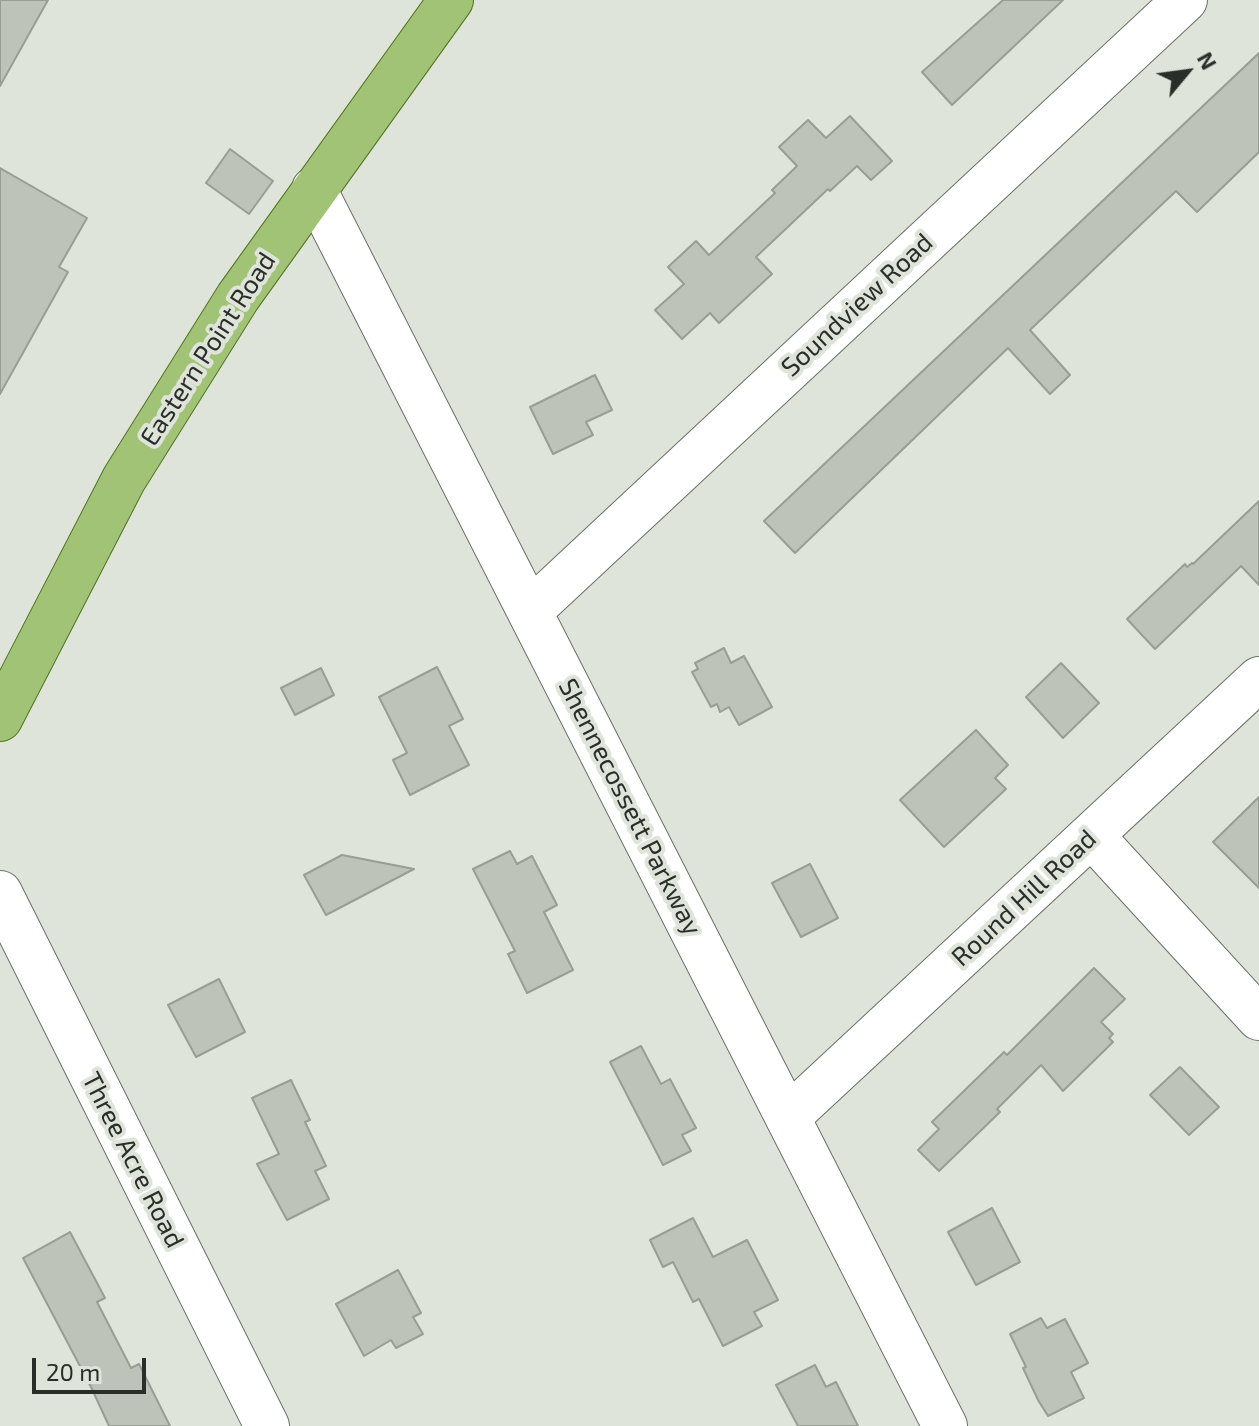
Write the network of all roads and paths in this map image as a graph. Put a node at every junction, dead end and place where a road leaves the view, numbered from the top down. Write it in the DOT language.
graph roads {
  1 [pos="451,0"];
  2 [pos="1185,0"];
  3 [pos="314,189"];
  4 [pos="530,611"];
  5 [pos="1259,679"];
  6 [pos="0,719"];
  7 [pos="1092,836"];
  8 [pos="0,893"];
  9 [pos="1259,1018"];
  10 [pos="788,1117"];
  11 [pos="267,1426"];
  12 [pos="945,1426"];
  1 -- 3 [label="main road, Eastern Point Road"];
  2 -- 4 [label="street, Soundview Road"];
  3 -- 4 [label="street, Shennecossett Parkway"];
  3 -- 6 [label="main road, Eastern Point Road"];
  4 -- 10 [label="street, Shennecossett Parkway"];
  5 -- 7 [label="street, Round Hill Road"];
  7 -- 9 [label="street"];
  7 -- 10 [label="street, Round Hill Road"];
  8 -- 11 [label="street, Three Acre Road"];
  10 -- 12 [label="street, Shennecossett Parkway"];
}
